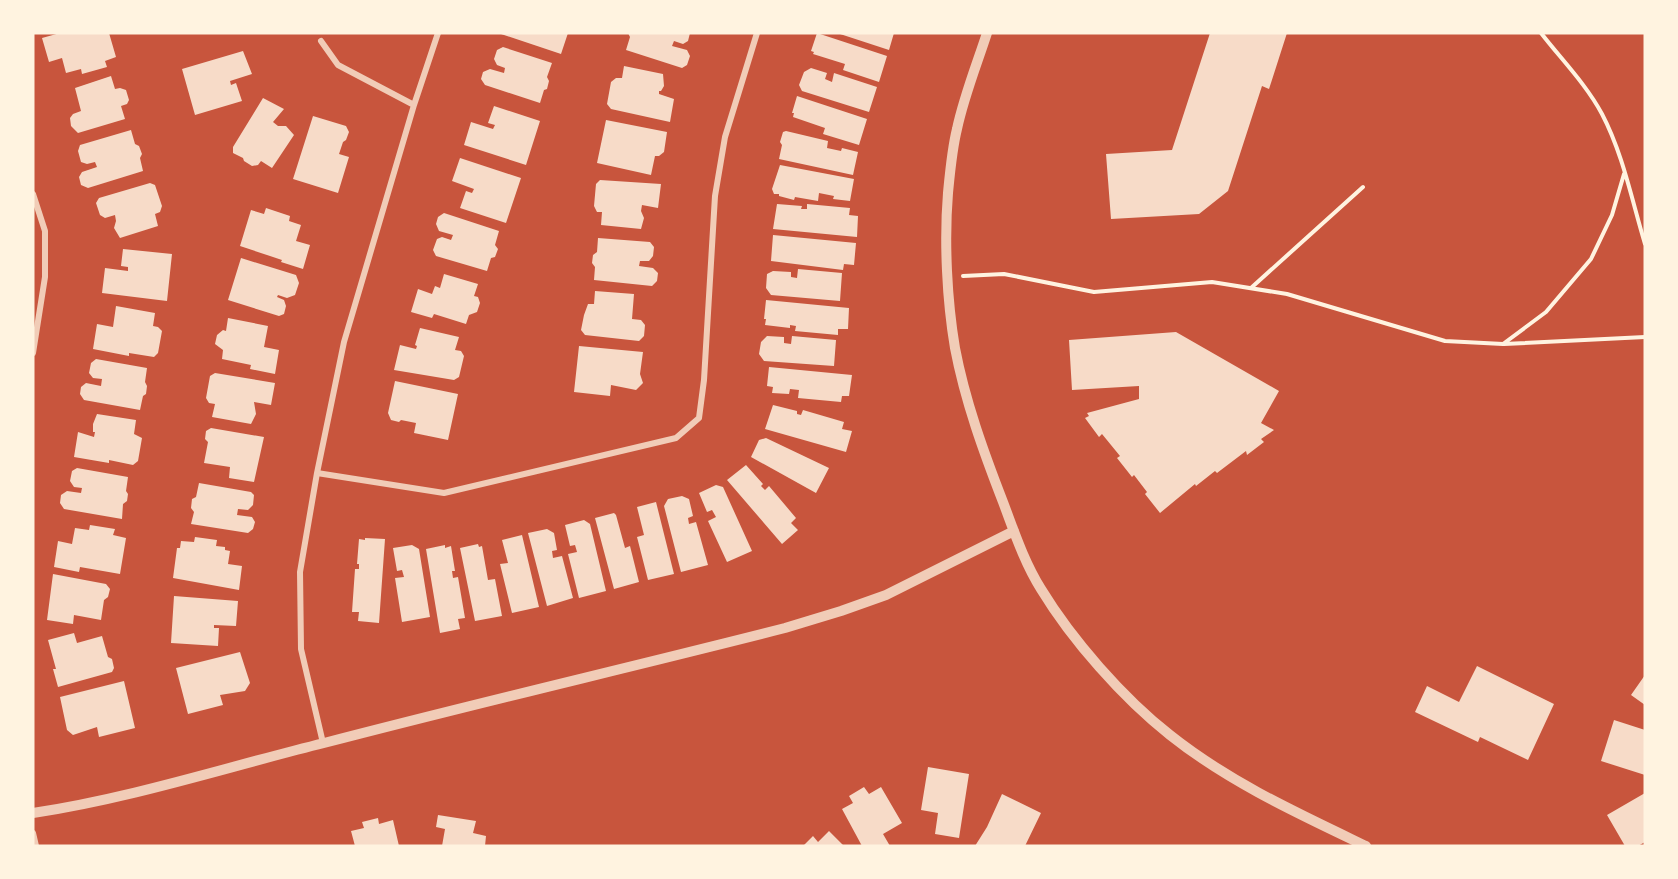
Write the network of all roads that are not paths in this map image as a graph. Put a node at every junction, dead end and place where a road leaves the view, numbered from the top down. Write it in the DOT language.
graph roads {
  1 [pos="438,33"];
  2 [pos="757,33"];
  3 [pos="987,33"];
  4 [pos="321,42"];
  5 [pos="414,105"];
  6 [pos="33,194"];
  7 [pos="33,353"];
  8 [pos="317,473"];
  9 [pos="1014,531"];
  10 [pos="323,743"];
  11 [pos="33,813"];
  12 [pos="33,833"];
  13 [pos="36,846"];
  14 [pos="1366,846"];
  1 -- 5 [label="street"];
  2 -- 8 [label="street"];
  3 -- 9 [label="street"];
  4 -- 5 [label="street"];
  5 -- 8 [label="street"];
  6 -- 7 [label="street"];
  8 -- 10 [label="street"];
  9 -- 10 [label="street"];
  9 -- 14 [label="street"];
  10 -- 11 [label="street"];
  12 -- 13 [label="street"];
}
